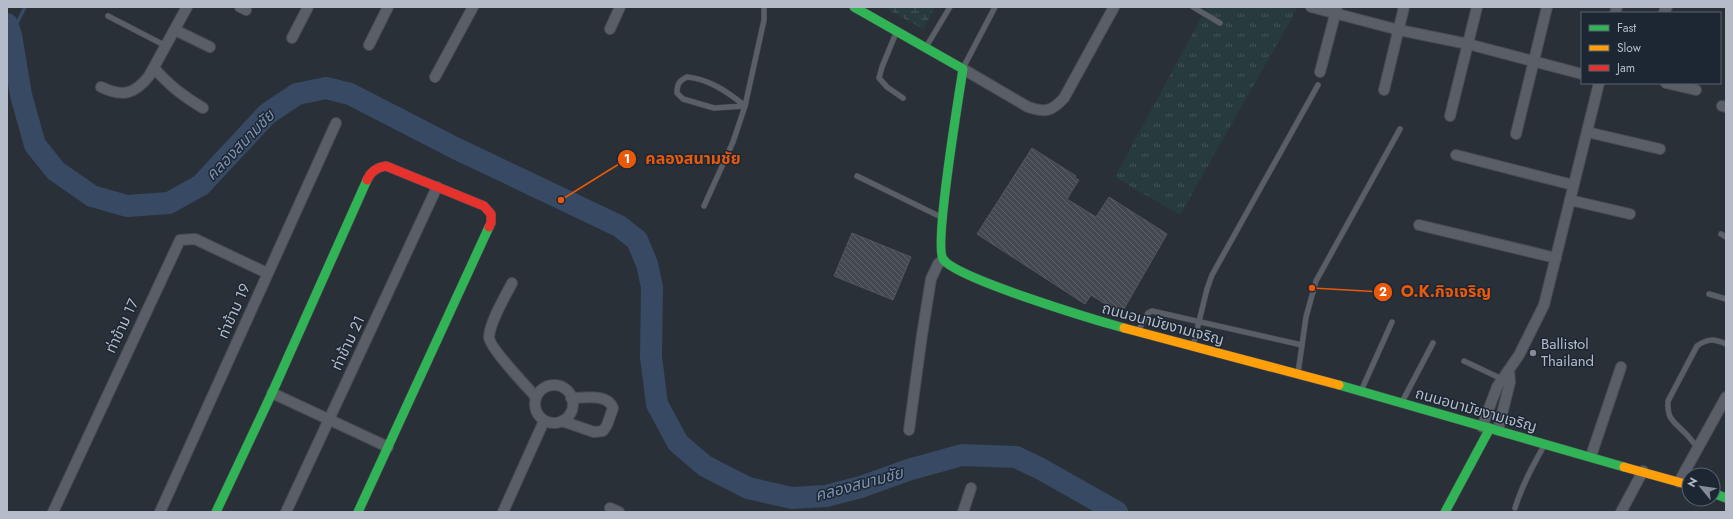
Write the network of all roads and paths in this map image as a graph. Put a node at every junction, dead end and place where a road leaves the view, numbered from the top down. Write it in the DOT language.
graph roads {
  1 [pos="188,7"];
  2 [pos="308,7"];
  3 [pos="388,7"];
  4 [pos="472,7"];
  5 [pos="620,7"];
  6 [pos="764,7"];
  7 [pos="854,7"];
  8 [pos="950,7"];
  9 [pos="995,7"];
  10 [pos="1114,7"];
  11 [pos="1192,7"];
  12 [pos="1311,7"];
  13 [pos="1404,7"];
  14 [pos="1477,7"];
  15 [pos="1547,7"];
  16 [pos="1336,10"];
  17 [pos="108,16"];
  18 [pos="1220,23"];
  19 [pos="610,29"];
  20 [pos="175,30"];
  21 [pos="1399,30"];
  22 [pos="897,32"];
  23 [pos="292,38"];
  24 [pos="1468,44"];
  25 [pos="369,45"];
  26 [pos="166,46"];
  27 [pos="210,48"];
  28 [pos="926,48"];
  29 [pos="1534,62"];
  30 [pos="154,68"];
  31 [pos="963,69"];
  32 [pos="1320,72"];
  33 [pos="1581,74"];
  34 [pos="435,77"];
  35 [pos="1599,84"];
  36 [pos="1671,84"];
  37 [pos="1318,85"];
  38 [pos="101,86"];
  39 [pos="1384,90"];
  40 [pos="1696,90"];
  41 [pos="903,98"];
  42 [pos="745,106"];
  43 [pos="203,108"];
  44 [pos="1450,116"];
  45 [pos="336,123"];
  46 [pos="1400,129"];
  47 [pos="1587,132"];
  48 [pos="1516,134"];
  49 [pos="1660,150"];
  50 [pos="1456,155"];
  51 [pos="857,176"];
  52 [pos="1573,185"];
  53 [pos="437,187"];
  54 [pos="1570,200"];
  55 [pos="704,206"];
  56 [pos="1630,214"];
  57 [pos="942,217"];
  58 [pos="1419,225"];
  59 [pos="1721,234"];
  60 [pos="1726,237"];
  61 [pos="1556,258"];
  62 [pos="943,260"];
  63 [pos="267,273"];
  64 [pos="512,282"];
  65 [pos="1709,294"];
  66 [pos="1726,299"];
  67 [pos="1199,322"];
  68 [pos="1392,322"];
  69 [pos="1138,333"];
  70 [pos="1433,343"];
  71 [pos="1726,344"];
  72 [pos="1302,345"];
  73 [pos="1192,347"];
  74 [pos="1464,361"];
  75 [pos="1621,367"];
  76 [pos="1298,374"];
  77 [pos="1506,380"];
  78 [pos="1361,392"];
  79 [pos="272,393"];
  80 [pos="536,397"];
  81 [pos="1726,397"];
  82 [pos="571,398"];
  83 [pos="1401,403"];
  84 [pos="329,420"];
  85 [pos="562,420"];
  86 [pos="544,421"];
  87 [pos="1490,428"];
  88 [pos="909,430"];
  89 [pos="1545,444"];
  90 [pos="388,447"];
  91 [pos="1698,448"];
  92 [pos="1591,456"];
  93 [pos="1690,467"];
  94 [pos="1643,471"];
  95 [pos="1681,482"];
  96 [pos="971,488"];
  97 [pos="1515,508"];
  98 [pos="53,512"];
  99 [pos="160,512"];
  100 [pos="216,512"];
  101 [pos="286,512"];
  102 [pos="358,512"];
  103 [pos="503,512"];
  104 [pos="963,512"];
  105 [pos="1445,512"];
  106 [pos="1621,512"];
  1 -- 20 [label="street"];
  2 -- 23 [label="street"];
  3 -- 25 [label="street"];
  4 -- 34 [label="street"];
  5 -- 19 [label="street"];
  6 -- 42 [label="lane"];
  7 -- 22 [label="street"];
  8 -- 28 [label="lane"];
  9 -- 31 [label="lane"];
  10 -- 31 [label="street"];
  11 -- 18 [label="lane"];
  12 -- 16 [label="street"];
  13 -- 21 [label="street"];
  14 -- 24 [label="street"];
  15 -- 29 [label="street"];
  16 -- 21 [label="street"];
  16 -- 32 [label="street"];
  17 -- 26 [label="lane"];
  20 -- 26 [label="street"];
  20 -- 27 [label="street"];
  21 -- 24 [label="street"];
  21 -- 39 [label="street"];
  22 -- 28 [label="street"];
  22 -- 41 [label="lane"];
  24 -- 29 [label="street"];
  24 -- 44 [label="street"];
  26 -- 30 [label="street"];
  28 -- 31 [label="street"];
  29 -- 33 [label="street"];
  29 -- 48 [label="street"];
  30 -- 38 [label="street"];
  30 -- 43 [label="street"];
  31 -- 57 [label="street"];
  35 -- 47 [label="street"];
  36 -- 40 [label="street"];
  37 -- 67 [label="lane"];
  42 -- 42 [label="lane"];
  42 -- 55 [label="lane"];
  45 -- 63 [label="street, ท่าข้าม 19"];
  46 -- 72 [label="lane"];
  47 -- 49 [label="street"];
  47 -- 52 [label="street"];
  50 -- 52 [label="street"];
  51 -- 57 [label="lane"];
  52 -- 54 [label="street"];
  53 -- 79 [label="street"];
  53 -- 84 [label="street, ท่าข้าม 21"];
  53 -- 90 [label="street"];
  54 -- 56 [label="street"];
  54 -- 61 [label="street"];
  57 -- 62 [label="street"];
  58 -- 61 [label="street"];
  59 -- 60 [label="lane"];
  61 -- 77 [label="street"];
  62 -- 69 [label="street, ถนนอนามัยงามเจริญ"];
  62 -- 88 [label="street"];
  63 -- 98 [label="street, ท่าข้าม 17"];
  63 -- 99 [label="street, ท่าข้าม 19"];
  64 -- 80 [label="street"];
  65 -- 66 [label="lane"];
  67 -- 69 [label="lane"];
  67 -- 72 [label="lane"];
  67 -- 73 [label="lane"];
  68 -- 78 [label="lane"];
  69 -- 73 [label="street, ถนนอนามัยงามเจริญ"];
  70 -- 83 [label="lane"];
  71 -- 91 [label="lane"];
  72 -- 76 [label="lane"];
  73 -- 76 [label="street, ถนนอนามัยงามเจริญ"];
  74 -- 77 [label="lane"];
  75 -- 92 [label="street"];
  76 -- 78 [label="street, ถนนอนามัยงามเจริญ"];
  77 -- 87 [label="street"];
  77 -- 87 [label="street"];
  78 -- 83 [label="street, ถนนอนามัยงามเจริญ"];
  79 -- 84 [label="street"];
  79 -- 100 [label="street"];
  80 -- 82 [label="street"];
  80 -- 86 [label="street"];
  81 -- 91 [label="street"];
  82 -- 85 [label="street"];
  82 -- 85 [label="street"];
  83 -- 87 [label="street, ถนนอนามัยงามเจริญ"];
  84 -- 90 [label="street"];
  84 -- 101 [label="street, ท่าข้าม 21"];
  85 -- 86 [label="street"];
  86 -- 103 [label="street"];
  87 -- 89 [label="street, ถนนอนามัยงามเจริญ"];
  87 -- 105 [label="street"];
  89 -- 92 [label="street, ถนนอนามัยงามเจริญ"];
  89 -- 97 [label="lane"];
  90 -- 102 [label="street"];
  91 -- 93 [label="street"];
  92 -- 94 [label="street, ถนนอนามัยงามเจริญ"];
  94 -- 95 [label="street, ถนนอนามัยงามเจริญ"];
  94 -- 106 [label="street"];
  96 -- 104 [label="street"];
}
